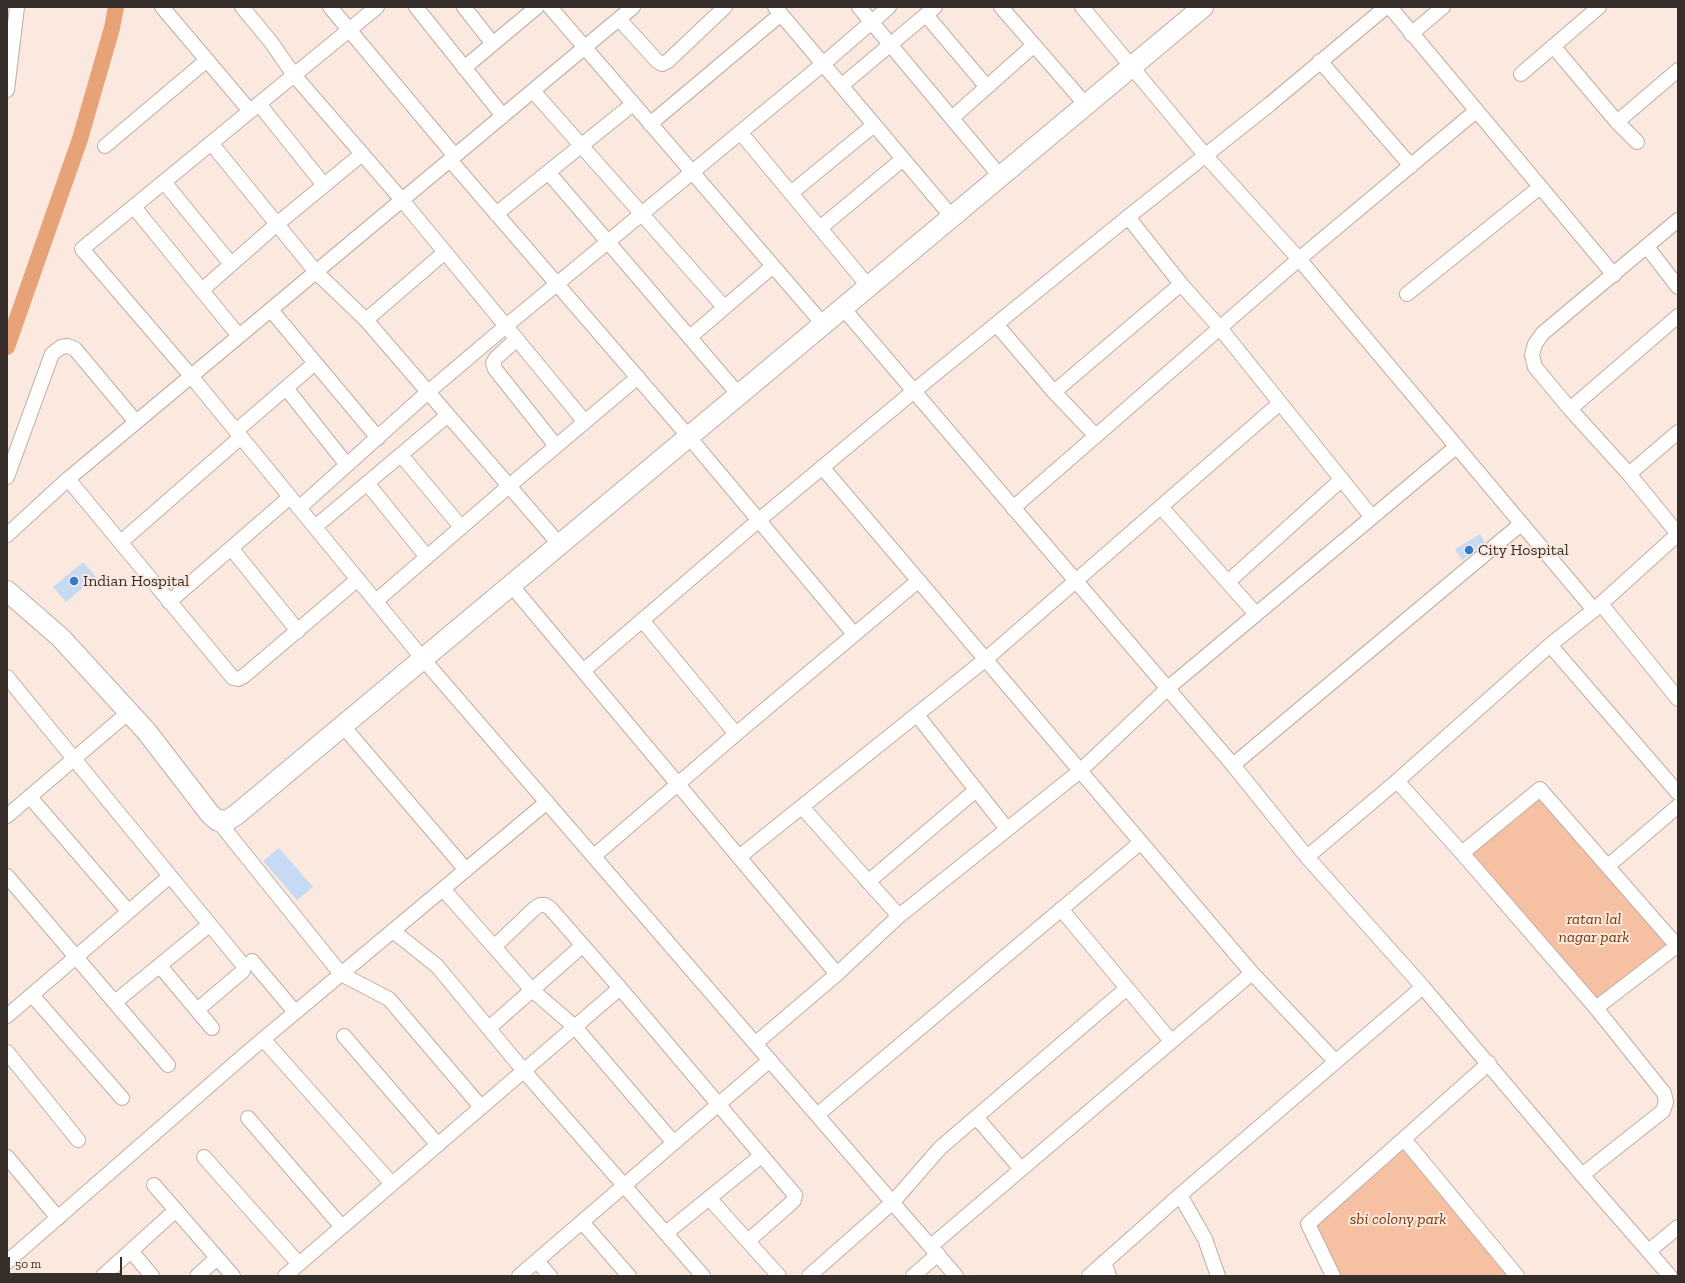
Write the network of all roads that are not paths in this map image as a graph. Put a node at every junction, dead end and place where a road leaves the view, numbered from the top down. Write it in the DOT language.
graph roads {
  1 [pos="16,7"];
  2 [pos="162,7"];
  3 [pos="242,7"];
  4 [pos="330,7"];
  5 [pos="376,7"];
  6 [pos="416,7"];
  7 [pos="464,7"];
  8 [pos="537,7"];
  9 [pos="550,7"];
  10 [pos="633,7"];
  11 [pos="725,7"];
  12 [pos="859,7"];
  13 [pos="890,7"];
  14 [pos="1001,7"];
  15 [pos="1082,7"];
  16 [pos="1203,7"];
  17 [pos="1386,7"];
  18 [pos="1390,7"];
  19 [pos="1443,7"];
  20 [pos="1599,7"];
  21 [pos="778,11"];
  22 [pos="931,11"];
  23 [pos="619,19"];
  24 [pos="872,22"];
  25 [pos="11,25"];
  26 [pos="349,30"];
  27 [pos="1411,34"];
  28 [pos="493,44"];
  29 [pos="891,44"];
  30 [pos="1033,46"];
  31 [pos="1553,46"];
  32 [pos="584,48"];
  33 [pos="207,60"];
  34 [pos="1320,61"];
  35 [pos="823,64"];
  36 [pos="1131,67"];
  37 [pos="464,68"];
  38 [pos="1678,70"];
  39 [pos="1521,74"];
  40 [pos="294,75"];
  41 [pos="841,86"];
  42 [pos="987,87"];
  43 [pos="7,90"];
  44 [pos="533,91"];
  45 [pos="633,104"];
  46 [pos="1086,105"];
  47 [pos="255,107"];
  48 [pos="1476,112"];
  49 [pos="503,116"];
  50 [pos="952,118"];
  51 [pos="1617,122"];
  52 [pos="650,124"];
  53 [pos="874,124"];
  54 [pos="740,132"];
  55 [pos="1637,142"];
  56 [pos="211,143"];
  57 [pos="582,145"];
  58 [pos="105,146"];
  59 [pos="362,154"];
  60 [pos="1205,155"];
  61 [pos="453,158"];
  62 [pos="902,159"];
  63 [pos="1411,166"];
  64 [pos="548,172"];
  65 [pos="692,172"];
  66 [pos="1000,176"];
  67 [pos="164,182"];
  68 [pos="324,185"];
  69 [pos="1540,187"];
  70 [pos="791,193"];
  71 [pos="402,200"];
  72 [pos="134,207"];
  73 [pos="496,214"];
  74 [pos="641,214"];
  75 [pos="952,217"];
  76 [pos="1128,217"];
  77 [pos="1678,220"];
  78 [pos="277,224"];
  79 [pos="820,228"];
  80 [pos="608,241"];
  81 [pos="1647,247"];
  82 [pos="445,252"];
  83 [pos="1299,259"];
  84 [pos="231,264"];
  85 [pos="773,266"];
  86 [pos="316,272"];
  87 [pos="1614,275"];
  88 [pos="556,284"];
  89 [pos="1181,284"];
  90 [pos="869,287"];
  91 [pos="1678,287"];
  92 [pos="202,290"];
  93 [pos="1407,294"];
  94 [pos="724,307"];
  95 [pos="843,308"];
  96 [pos="271,310"];
  97 [pos="1678,316"];
  98 [pos="366,320"];
  99 [pos="823,324"];
  100 [pos="996,324"];
  101 [pos="506,326"];
  102 [pos="1220,328"];
  103 [pos="239,336"];
  104 [pos="690,337"];
  105 [pos="517,339"];
  106 [pos="315,363"];
  107 [pos="191,376"];
  108 [pos="638,378"];
  109 [pos="286,388"];
  110 [pos="914,391"];
  111 [pos="428,392"];
  112 [pos="1054,392"];
  113 [pos="739,395"];
  114 [pos="1280,403"];
  115 [pos="1570,409"];
  116 [pos="448,416"];
  117 [pos="136,422"];
  118 [pos="585,422"];
  119 [pos="1678,432"];
  120 [pos="238,434"];
  121 [pos="1096,436"];
  122 [pos="689,437"];
  123 [pos="378,438"];
  124 [pos="556,446"];
  125 [pos="1456,447"];
  126 [pos="401,455"];
  127 [pos="347,465"];
  128 [pos="822,467"];
  129 [pos="1629,474"];
  130 [pos="7,477"];
  131 [pos="68,478"];
  132 [pos="1342,479"];
  133 [pos="367,483"];
  134 [pos="509,486"];
  135 [pos="290,497"];
  136 [pos="1161,507"];
  137 [pos="300,508"];
  138 [pos="1013,508"];
  139 [pos="1372,516"];
  140 [pos="759,520"];
  141 [pos="1521,524"];
  142 [pos="315,527"];
  143 [pos="461,528"];
  144 [pos="1678,534"];
  145 [pos="7,535"];
  146 [pos="121,542"];
  147 [pos="560,544"];
  148 [pos="231,548"];
  149 [pos="427,557"];
  150 [pos="358,579"];
  151 [pos="918,580"];
  152 [pos="1076,580"];
  153 [pos="1228,582"];
  154 [pos="511,585"];
  155 [pos="7,591"];
  156 [pos="376,601"];
  157 [pos="170,602"];
  158 [pos="1597,607"];
  159 [pos="1256,614"];
  160 [pos="642,620"];
  161 [pos="298,631"];
  162 [pos="854,634"];
  163 [pos="1550,645"];
  164 [pos="423,658"];
  165 [pos="986,659"];
  166 [pos="583,671"];
  167 [pos="7,677"];
  168 [pos="1168,688"];
  169 [pos="1678,699"];
  170 [pos="129,712"];
  171 [pos="917,715"];
  172 [pos="343,726"];
  173 [pos="736,734"];
  174 [pos="74,759"];
  175 [pos="1233,764"];
  176 [pos="1080,771"];
  177 [pos="1397,781"];
  178 [pos="677,784"];
  179 [pos="976,790"];
  180 [pos="1678,792"];
  181 [pos="30,797"];
  182 [pos="547,802"];
  183 [pos="1678,806"];
  184 [pos="802,807"];
  185 [pos="7,816"];
  186 [pos="218,821"];
  187 [pos="1007,830"];
  188 [pos="1141,842"];
  189 [pos="1462,853"];
  190 [pos="594,856"];
  191 [pos="739,857"];
  192 [pos="1306,857"];
  193 [pos="1608,866"];
  194 [pos="466,870"];
  195 [pos="7,876"];
  196 [pos="170,876"];
  197 [pos="868,882"];
  198 [pos="443,889"];
  199 [pos="1062,909"];
  200 [pos="128,911"];
  201 [pos="899,916"];
  202 [pos="209,925"];
  203 [pos="393,931"];
  204 [pos="582,946"];
  205 [pos="1678,946"];
  206 [pos="494,947"];
  207 [pos="76,957"];
  208 [pos="252,961"];
  209 [pos="160,966"];
  210 [pos="1252,972"];
  211 [pos="342,974"];
  212 [pos="837,974"];
  213 [pos="1423,987"];
  214 [pos="620,988"];
  215 [pos="1127,988"];
  216 [pos="532,990"];
  217 [pos="32,995"];
  218 [pos="115,1002"];
  219 [pos="1596,1008"];
  220 [pos="197,1010"];
  221 [pos="295,1012"];
  222 [pos="7,1016"];
  223 [pos="575,1027"];
  224 [pos="212,1028"];
  225 [pos="488,1028"];
  226 [pos="344,1036"];
  227 [pos="263,1039"];
  228 [pos="1171,1041"];
  229 [pos="756,1043"];
  230 [pos="7,1052"];
  231 [pos="770,1060"];
  232 [pos="1336,1062"];
  233 [pos="1489,1063"];
  234 [pos="168,1065"];
  235 [pos="524,1071"];
  236 [pos="122,1098"];
  237 [pos="718,1105"];
  238 [pos="481,1107"];
  239 [pos="818,1115"];
  240 [pos="976,1117"];
  241 [pos="248,1118"];
  242 [pos="1404,1139"];
  243 [pos="78,1140"];
  244 [pos="674,1143"];
  245 [pos="438,1145"];
  246 [pos="761,1156"];
  247 [pos="7,1157"];
  248 [pos="204,1157"];
  249 [pos="1021,1169"];
  250 [pos="1582,1176"];
  251 [pos="392,1184"];
  252 [pos="625,1185"];
  253 [pos="154,1186"];
  254 [pos="1180,1195"];
  255 [pos="710,1198"];
  256 [pos="893,1202"];
  257 [pos="176,1210"];
  258 [pos="58,1218"];
  259 [pos="582,1222"];
  260 [pos="342,1227"];
  261 [pos="1678,1227"];
  262 [pos="666,1233"];
  263 [pos="748,1241"];
  264 [pos="934,1250"];
  265 [pos="131,1251"];
  266 [pos="1649,1251"];
  267 [pos="217,1258"];
  268 [pos="537,1261"];
  269 [pos="7,1262"];
  270 [pos="1104,1262"];
  271 [pos="299,1264"];
  272 [pos="103,1276"];
  273 [pos="152,1276"];
  274 [pos="197,1276"];
  275 [pos="233,1276"];
  276 [pos="285,1276"];
  277 [pos="519,1276"];
  278 [pos="550,1276"];
  279 [pos="629,1276"];
  280 [pos="703,1276"];
  281 [pos="779,1276"];
  282 [pos="809,1276"];
  283 [pos="912,1276"];
  284 [pos="956,1276"];
  285 [pos="1089,1276"];
  286 [pos="1109,1276"];
  287 [pos="1218,1276"];
  288 [pos="1333,1276"];
  289 [pos="1517,1276"];
  290 [pos="1670,1276"];
  1 -- 25 [label="street"];
  2 -- 33 [label="street"];
  3 -- 40 [label="street"];
  4 -- 26 [label="street"];
  5 -- 26 [label="street"];
  6 -- 37 [label="street"];
  7 -- 28 [label="street"];
  8 -- 28 [label="street"];
  9 -- 32 [label="street"];
  10 -- 23 [label="street"];
  11 -- 23 [label="street"];
  12 -- 24 [label="street"];
  13 -- 24 [label="street"];
  14 -- 30 [label="street"];
  15 -- 36 [label="street"];
  16 -- 36 [label="street"];
  17 -- 34 [label="street"];
  18 -- 27 [label="street"];
  19 -- 27 [label="street"];
  20 -- 31 [label="street"];
  21 -- 35 [label="street"];
  21 -- 52 [label="street"];
  22 -- 29 [label="street"];
  22 -- 42 [label="street"];
  23 -- 32 [label="street"];
  24 -- 29 [label="street"];
  24 -- 35 [label="street"];
  25 -- 43 [label="street"];
  26 -- 40 [label="street"];
  26 -- 61 [label="street"];
  27 -- 48 [label="street"];
  28 -- 37 [label="street"];
  29 -- 41 [label="street"];
  29 -- 50 [label="street"];
  30 -- 42 [label="street"];
  30 -- 46 [label="street"];
  31 -- 39 [label="street"];
  31 -- 51 [label="street"];
  32 -- 44 [label="street"];
  32 -- 45 [label="street"];
  33 -- 47 [label="street"];
  33 -- 58 [label="street"];
  34 -- 60 [label="street"];
  34 -- 63 [label="street"];
  35 -- 41 [label="street"];
  35 -- 54 [label="street"];
  36 -- 46 [label="street"];
  36 -- 60 [label="street"];
  37 -- 49 [label="street"];
  38 -- 51 [label="street"];
  40 -- 47 [label="street"];
  40 -- 59 [label="street"];
  41 -- 53 [label="street"];
  42 -- 50 [label="street"];
  44 -- 49 [label="street"];
  44 -- 57 [label="street"];
  45 -- 52 [label="street"];
  45 -- 57 [label="street"];
  46 -- 66 [label="street"];
  47 -- 56 [label="street"];
  47 -- 68 [label="street"];
  48 -- 63 [label="street"];
  48 -- 69 [label="street"];
  49 -- 61 [label="street"];
  50 -- 66 [label="street"];
  51 -- 55 [label="street"];
  52 -- 65 [label="street"];
  53 -- 62 [label="street"];
  53 -- 70 [label="street"];
  54 -- 65 [label="street"];
  54 -- 70 [label="street"];
  56 -- 67 [label="street"];
  56 -- 78 [label="street"];
  57 -- 64 [label="street"];
  57 -- 74 [label="street"];
  59 -- 68 [label="street"];
  59 -- 71 [label="street"];
  60 -- 76 [label="street"];
  60 -- 83 [label="street"];
  61 -- 71 [label="street"];
  61 -- 73 [label="street"];
  62 -- 75 [label="street"];
  62 -- 79 [label="street"];
  63 -- 83 [label="street"];
  64 -- 73 [label="street"];
  64 -- 80 [label="street"];
  65 -- 74 [label="street"];
  65 -- 85 [label="street"];
  66 -- 75 [label="street"];
  67 -- 72 [label="street"];
  67 -- 84 [label="street"];
  68 -- 78 [label="street"];
  69 -- 87 [label="street"];
  69 -- 93 [label="street"];
  70 -- 79 [label="street"];
  71 -- 82 [label="street"];
  71 -- 86 [label="street"];
  72 -- 92 [label="street"];
  72 -- 107 [label="street"];
  73 -- 88 [label="street"];
  74 -- 80 [label="street"];
  74 -- 94 [label="street"];
  75 -- 90 [label="street"];
  76 -- 89 [label="street"];
  76 -- 100 [label="street"];
  77 -- 81 [label="street"];
  78 -- 84 [label="street"];
  78 -- 86 [label="street"];
  79 -- 90 [label="street"];
  80 -- 88 [label="street"];
  80 -- 104 [label="street"];
  81 -- 87 [label="street"];
  81 -- 91 [label="street"];
  82 -- 98 [label="street"];
  82 -- 101 [label="street"];
  83 -- 102 [label="street"];
  83 -- 125 [label="street"];
  84 -- 92 [label="street"];
  85 -- 94 [label="street"];
  85 -- 99 [label="street"];
  86 -- 96 [label="street"];
  86 -- 98 [label="street"];
  87 -- 115 [label="street"];
  88 -- 101 [label="street"];
  88 -- 108 [label="street"];
  89 -- 102 [label="street"];
  89 -- 112 [label="street"];
  90 -- 95 [label="street"];
  92 -- 103 [label="street"];
  94 -- 104 [label="street"];
  95 -- 99 [label="street"];
  95 -- 110 [label="street"];
  96 -- 103 [label="street"];
  96 -- 106 [label="street"];
  97 -- 115 [label="street"];
  98 -- 111 [label="street"];
  99 -- 113 [label="street"];
  100 -- 110 [label="street"];
  100 -- 112 [label="street"];
  101 -- 105 [label="street"];
  101 -- 111 [label="street"];
  102 -- 114 [label="street"];
  102 -- 121 [label="street"];
  103 -- 107 [label="street"];
  104 -- 113 [label="street"];
  105 -- 118 [label="street"];
  105 -- 124 [label="street"];
  106 -- 109 [label="street"];
  106 -- 123 [label="street"];
  107 -- 117 [label="street"];
  107 -- 120 [label="street"];
  108 -- 118 [label="street"];
  108 -- 122 [label="street"];
  109 -- 120 [label="street"];
  109 -- 127 [label="street"];
  110 -- 128 [label="street"];
  110 -- 138 [label="street"];
  111 -- 116 [label="street"];
  111 -- 123 [label="street"];
  112 -- 121 [label="street"];
  113 -- 122 [label="street"];
  114 -- 132 [label="street"];
  114 -- 136 [label="street"];
  115 -- 129 [label="street"];
  116 -- 126 [label="street"];
  116 -- 134 [label="street"];
  117 -- 130 [label="street"];
  117 -- 131 [label="street"];
  118 -- 124 [label="street"];
  119 -- 129 [label="street"];
  120 -- 135 [label="street"];
  120 -- 146 [label="street"];
  121 -- 138 [label="street"];
  122 -- 140 [label="street"];
  122 -- 147 [label="street"];
  123 -- 127 [label="street"];
  124 -- 134 [label="street"];
  125 -- 139 [label="street"];
  125 -- 141 [label="street"];
  126 -- 133 [label="street"];
  126 -- 143 [label="street"];
  127 -- 137 [label="street"];
  128 -- 140 [label="street"];
  128 -- 151 [label="street"];
  129 -- 144 [label="street"];
  131 -- 145 [label="street"];
  131 -- 146 [label="street"];
  132 -- 139 [label="street"];
  132 -- 153 [label="street"];
  133 -- 142 [label="street"];
  133 -- 149 [label="street"];
  134 -- 143 [label="street"];
  134 -- 147 [label="street"];
  135 -- 137 [label="street"];
  135 -- 148 [label="street"];
  136 -- 152 [label="street"];
  136 -- 153 [label="street"];
  137 -- 142 [label="street"];
  138 -- 152 [label="street"];
  139 -- 159 [label="street"];
  140 -- 160 [label="street"];
  140 -- 162 [label="street"];
  141 -- 158 [label="street"];
  141 -- 175 [label="street"];
  142 -- 150 [label="street"];
  143 -- 149 [label="street"];
  144 -- 158 [label="street"];
  146 -- 157 [label="street"];
  147 -- 154 [label="street"];
  148 -- 157 [label="street"];
  148 -- 161 [label="street"];
  149 -- 156 [label="street"];
  150 -- 156 [label="street"];
  150 -- 161 [label="street"];
  151 -- 162 [label="street"];
  151 -- 165 [label="street"];
  152 -- 165 [label="street"];
  152 -- 168 [label="street"];
  153 -- 159 [label="street"];
  154 -- 164 [label="street"];
  154 -- 166 [label="street"];
  155 -- 170 [label="street"];
  156 -- 164 [label="street"];
  157 -- 161 [label="street"];
  158 -- 163 [label="street"];
  158 -- 169 [label="street"];
  159 -- 168 [label="street"];
  160 -- 166 [label="street"];
  160 -- 173 [label="street"];
  162 -- 173 [label="street"];
  163 -- 177 [label="street"];
  163 -- 180 [label="street"];
  164 -- 172 [label="street"];
  164 -- 182 [label="street"];
  165 -- 171 [label="street"];
  165 -- 176 [label="street"];
  166 -- 178 [label="street"];
  167 -- 174 [label="street"];
  168 -- 175 [label="street"];
  168 -- 176 [label="street"];
  170 -- 174 [label="street"];
  170 -- 186 [label="street"];
  171 -- 179 [label="street"];
  171 -- 184 [label="street"];
  172 -- 186 [label="street"];
  172 -- 194 [label="street"];
  173 -- 178 [label="street"];
  174 -- 181 [label="street"];
  174 -- 196 [label="street"];
  175 -- 192 [label="street"];
  176 -- 187 [label="street"];
  176 -- 188 [label="street"];
  177 -- 189 [label="street"];
  177 -- 192 [label="street"];
  178 -- 190 [label="street"];
  178 -- 191 [label="street"];
  179 -- 187 [label="street"];
  179 -- 197 [label="street"];
  181 -- 185 [label="street"];
  181 -- 200 [label="street"];
  182 -- 190 [label="street"];
  182 -- 194 [label="street"];
  183 -- 193 [label="street"];
  184 -- 191 [label="street"];
  184 -- 197 [label="street"];
  186 -- 211 [label="street"];
  187 -- 201 [label="street"];
  188 -- 199 [label="street"];
  188 -- 210 [label="street"];
  189 -- 193 [label="street"];
  189 -- 219 [label="street"];
  190 -- 229 [label="street"];
  191 -- 212 [label="street"];
  192 -- 213 [label="street"];
  193 -- 205 [label="street"];
  194 -- 198 [label="street"];
  195 -- 207 [label="street"];
  196 -- 200 [label="street"];
  196 -- 202 [label="street"];
  197 -- 201 [label="street"];
  198 -- 203 [label="street"];
  198 -- 206 [label="street"];
  199 -- 215 [label="street"];
  199 -- 239 [label="street"];
  200 -- 207 [label="street"];
  201 -- 212 [label="street"];
  202 -- 209 [label="street"];
  202 -- 220 [label="street"];
  203 -- 211 [label="street"];
  203 -- 225 [label="street"];
  204 -- 206 [label="street"];
  204 -- 214 [label="street"];
  204 -- 216 [label="street"];
  205 -- 219 [label="street"];
  206 -- 216 [label="street"];
  207 -- 217 [label="street"];
  207 -- 218 [label="street"];
  208 -- 221 [label="street"];
  209 -- 218 [label="street"];
  209 -- 220 [label="street"];
  210 -- 228 [label="street"];
  210 -- 232 [label="street"];
  211 -- 221 [label="street"];
  211 -- 238 [label="street"];
  212 -- 229 [label="street"];
  213 -- 232 [label="street"];
  213 -- 233 [label="street"];
  214 -- 223 [label="street"];
  214 -- 237 [label="street"];
  215 -- 228 [label="street"];
  215 -- 240 [label="street"];
  216 -- 223 [label="street"];
  216 -- 225 [label="street"];
  217 -- 222 [label="street"];
  217 -- 236 [label="street"];
  218 -- 234 [label="street"];
  219 -- 250 [label="street"];
  220 -- 224 [label="street"];
  221 -- 227 [label="street"];
  223 -- 235 [label="street"];
  223 -- 244 [label="street"];
  225 -- 235 [label="street"];
  226 -- 245 [label="street"];
  227 -- 251 [label="street"];
  227 -- 258 [label="street"];
  228 -- 249 [label="street"];
  229 -- 231 [label="street"];
  230 -- 243 [label="street"];
  231 -- 237 [label="street"];
  231 -- 239 [label="street"];
  232 -- 254 [label="street"];
  233 -- 242 [label="street"];
  233 -- 250 [label="street"];
  235 -- 238 [label="street"];
  235 -- 252 [label="street"];
  237 -- 244 [label="street"];
  237 -- 246 [label="street"];
  238 -- 245 [label="street"];
  239 -- 256 [label="street"];
  240 -- 249 [label="street"];
  240 -- 256 [label="street"];
  241 -- 260 [label="street"];
  242 -- 288 [label="street"];
  242 -- 289 [label="street"];
  244 -- 252 [label="street"];
  245 -- 251 [label="street"];
  246 -- 255 [label="street"];
  246 -- 263 [label="street"];
  247 -- 258 [label="street"];
  248 -- 271 [label="street"];
  249 -- 264 [label="street"];
  250 -- 266 [label="street"];
  251 -- 260 [label="street"];
  252 -- 259 [label="street"];
  252 -- 262 [label="street"];
  253 -- 257 [label="street"];
  254 -- 270 [label="street"];
  254 -- 287 [label="street"];
  255 -- 262 [label="street"];
  255 -- 263 [label="street"];
  256 -- 264 [label="street"];
  256 -- 282 [label="street"];
  257 -- 265 [label="street"];
  257 -- 267 [label="street"];
  258 -- 269 [label="street"];
  259 -- 268 [label="street"];
  259 -- 279 [label="street"];
  260 -- 271 [label="street"];
  261 -- 266 [label="street"];
  262 -- 280 [label="street"];
  263 -- 281 [label="street"];
  264 -- 283 [label="street"];
  264 -- 284 [label="street"];
  265 -- 272 [label="street"];
  265 -- 273 [label="street"];
  266 -- 290 [label="street"];
  267 -- 274 [label="street"];
  267 -- 275 [label="street"];
  268 -- 277 [label="street"];
  268 -- 278 [label="street"];
  270 -- 285 [label="street"];
  270 -- 286 [label="street"];
  271 -- 276 [label="street"];
}
